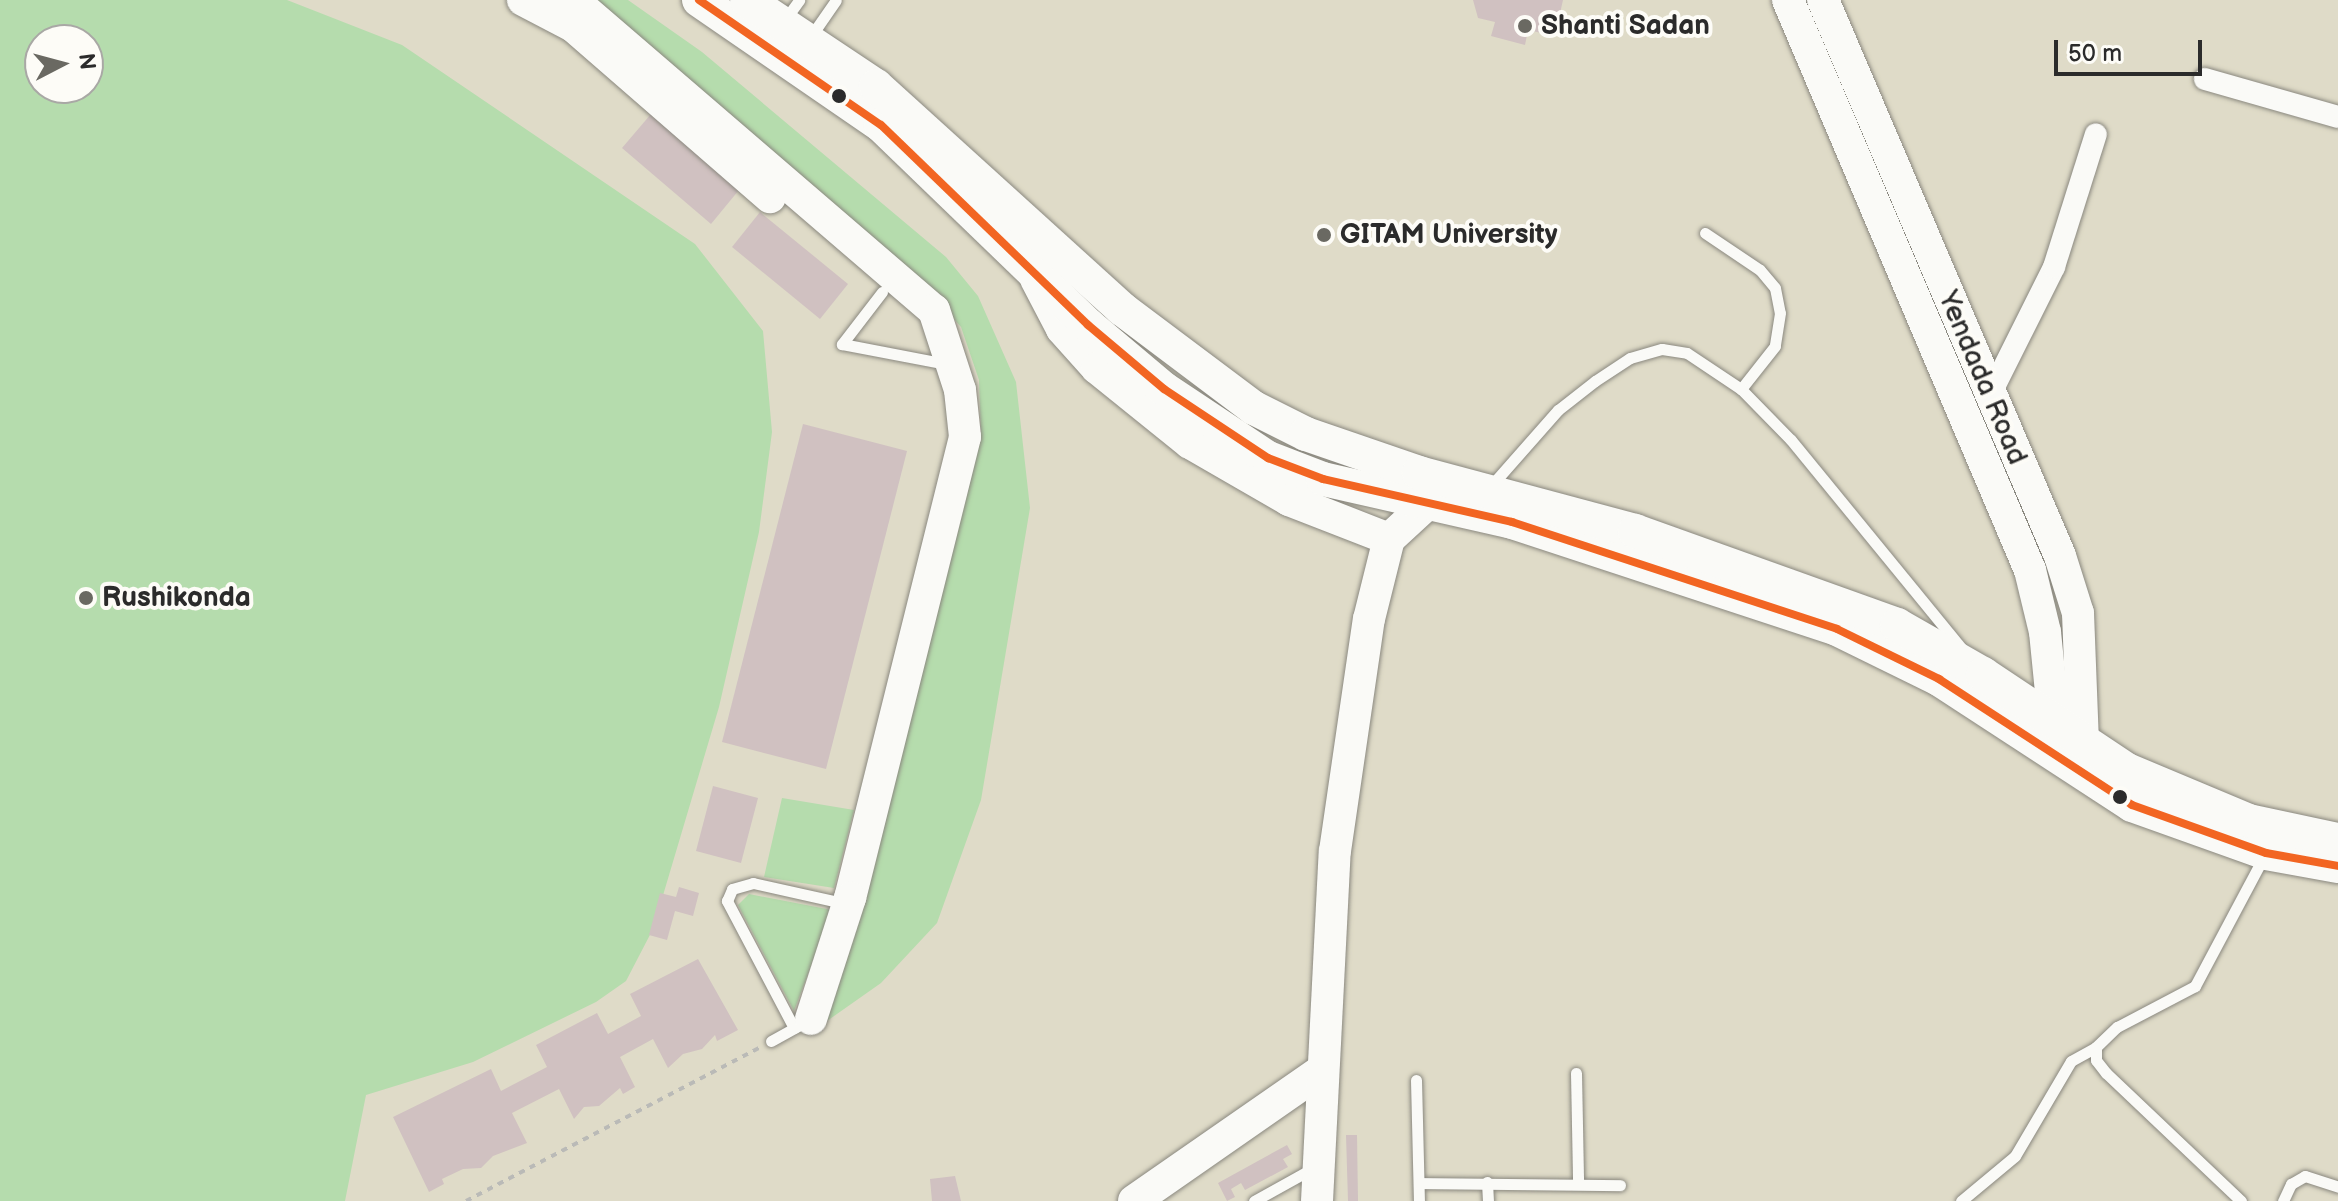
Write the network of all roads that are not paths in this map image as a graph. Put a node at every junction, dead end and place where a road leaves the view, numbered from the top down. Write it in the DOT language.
graph roads {
  1 [pos="523,0"];
  2 [pos="573,0"];
  3 [pos="699,0"];
  4 [pos="747,0"];
  5 [pos="836,0"];
  6 [pos="1788,0"];
  7 [pos="1823,0"];
  8 [pos="796,22"];
  9 [pos="2205,79"];
  10 [pos="2338,117"];
  11 [pos="2096,134"];
  12 [pos="1705,233"];
  13 [pos="1033,273"];
  14 [pos="882,292"];
  15 [pos="951,364"];
  16 [pos="1741,389"];
  17 [pos="1990,395"];
  18 [pos="1485,501"];
  19 [pos="1427,504"];
  20 [pos="1389,539"];
  21 [pos="1983,674"];
  22 [pos="2065,745"];
  23 [pos="2338,840"];
  24 [pos="2266,853"];
  25 [pos="2338,866"];
  26 [pos="848,904"];
  27 [pos="803,1024"];
  28 [pos="771,1041"];
  29 [pos="2096,1047"];
  30 [pos="1321,1071"];
  31 [pos="1576,1073"];
  32 [pos="1416,1080"];
  33 [pos="1315,1167"];
  34 [pos="1487,1182"];
  35 [pos="1578,1182"];
  36 [pos="1419,1183"];
  37 [pos="1620,1185"];
  38 [pos="2338,1187"];
  39 [pos="1134,1201"];
  40 [pos="1254,1201"];
  41 [pos="1317,1201"];
  42 [pos="1419,1201"];
  43 [pos="1488,1201"];
  44 [pos="1961,1201"];
  45 [pos="2241,1201"];
  46 [pos="2283,1201"];
  1 -- 14 [label="street"];
  2 -- 15 [label="street"];
  3 -- 13 [label="main road"];
  4 -- 8 [label="main road"];
  5 -- 8 [label="lane"];
  6 -- 22 [label="street, Yendada Road"];
  7 -- 17 [label="street, Yendada Road"];
  8 -- 18 [label="main road"];
  9 -- 10 [label="street"];
  11 -- 17 [label="street"];
  12 -- 16 [label="lane"];
  13 -- 19 [label="main road"];
  13 -- 20 [label="street"];
  14 -- 15 [label="street"];
  14 -- 15 [label="lane"];
  15 -- 26 [label="street"];
  16 -- 18 [label="lane"];
  16 -- 21 [label="lane"];
  17 -- 22 [label="street, Yendada Road"];
  18 -- 19 [label="main road"];
  18 -- 21 [label="main road"];
  18 -- 22 [label="main road"];
  19 -- 20 [label="street"];
  20 -- 30 [label="street"];
  21 -- 22 [label="main road"];
  22 -- 23 [label="main road"];
  22 -- 24 [label="main road"];
  24 -- 25 [label="main road"];
  24 -- 29 [label="lane"];
  26 -- 27 [label="street"];
  26 -- 27 [label="lane"];
  27 -- 28 [label="lane"];
  29 -- 44 [label="lane"];
  29 -- 45 [label="lane"];
  30 -- 33 [label="street"];
  30 -- 39 [label="street"];
  31 -- 35 [label="lane"];
  32 -- 36 [label="lane"];
  33 -- 40 [label="lane"];
  33 -- 41 [label="street"];
  34 -- 35 [label="lane"];
  34 -- 36 [label="lane"];
  34 -- 43 [label="lane"];
  35 -- 37 [label="lane"];
  36 -- 42 [label="lane"];
  38 -- 46 [label="lane"];
}
